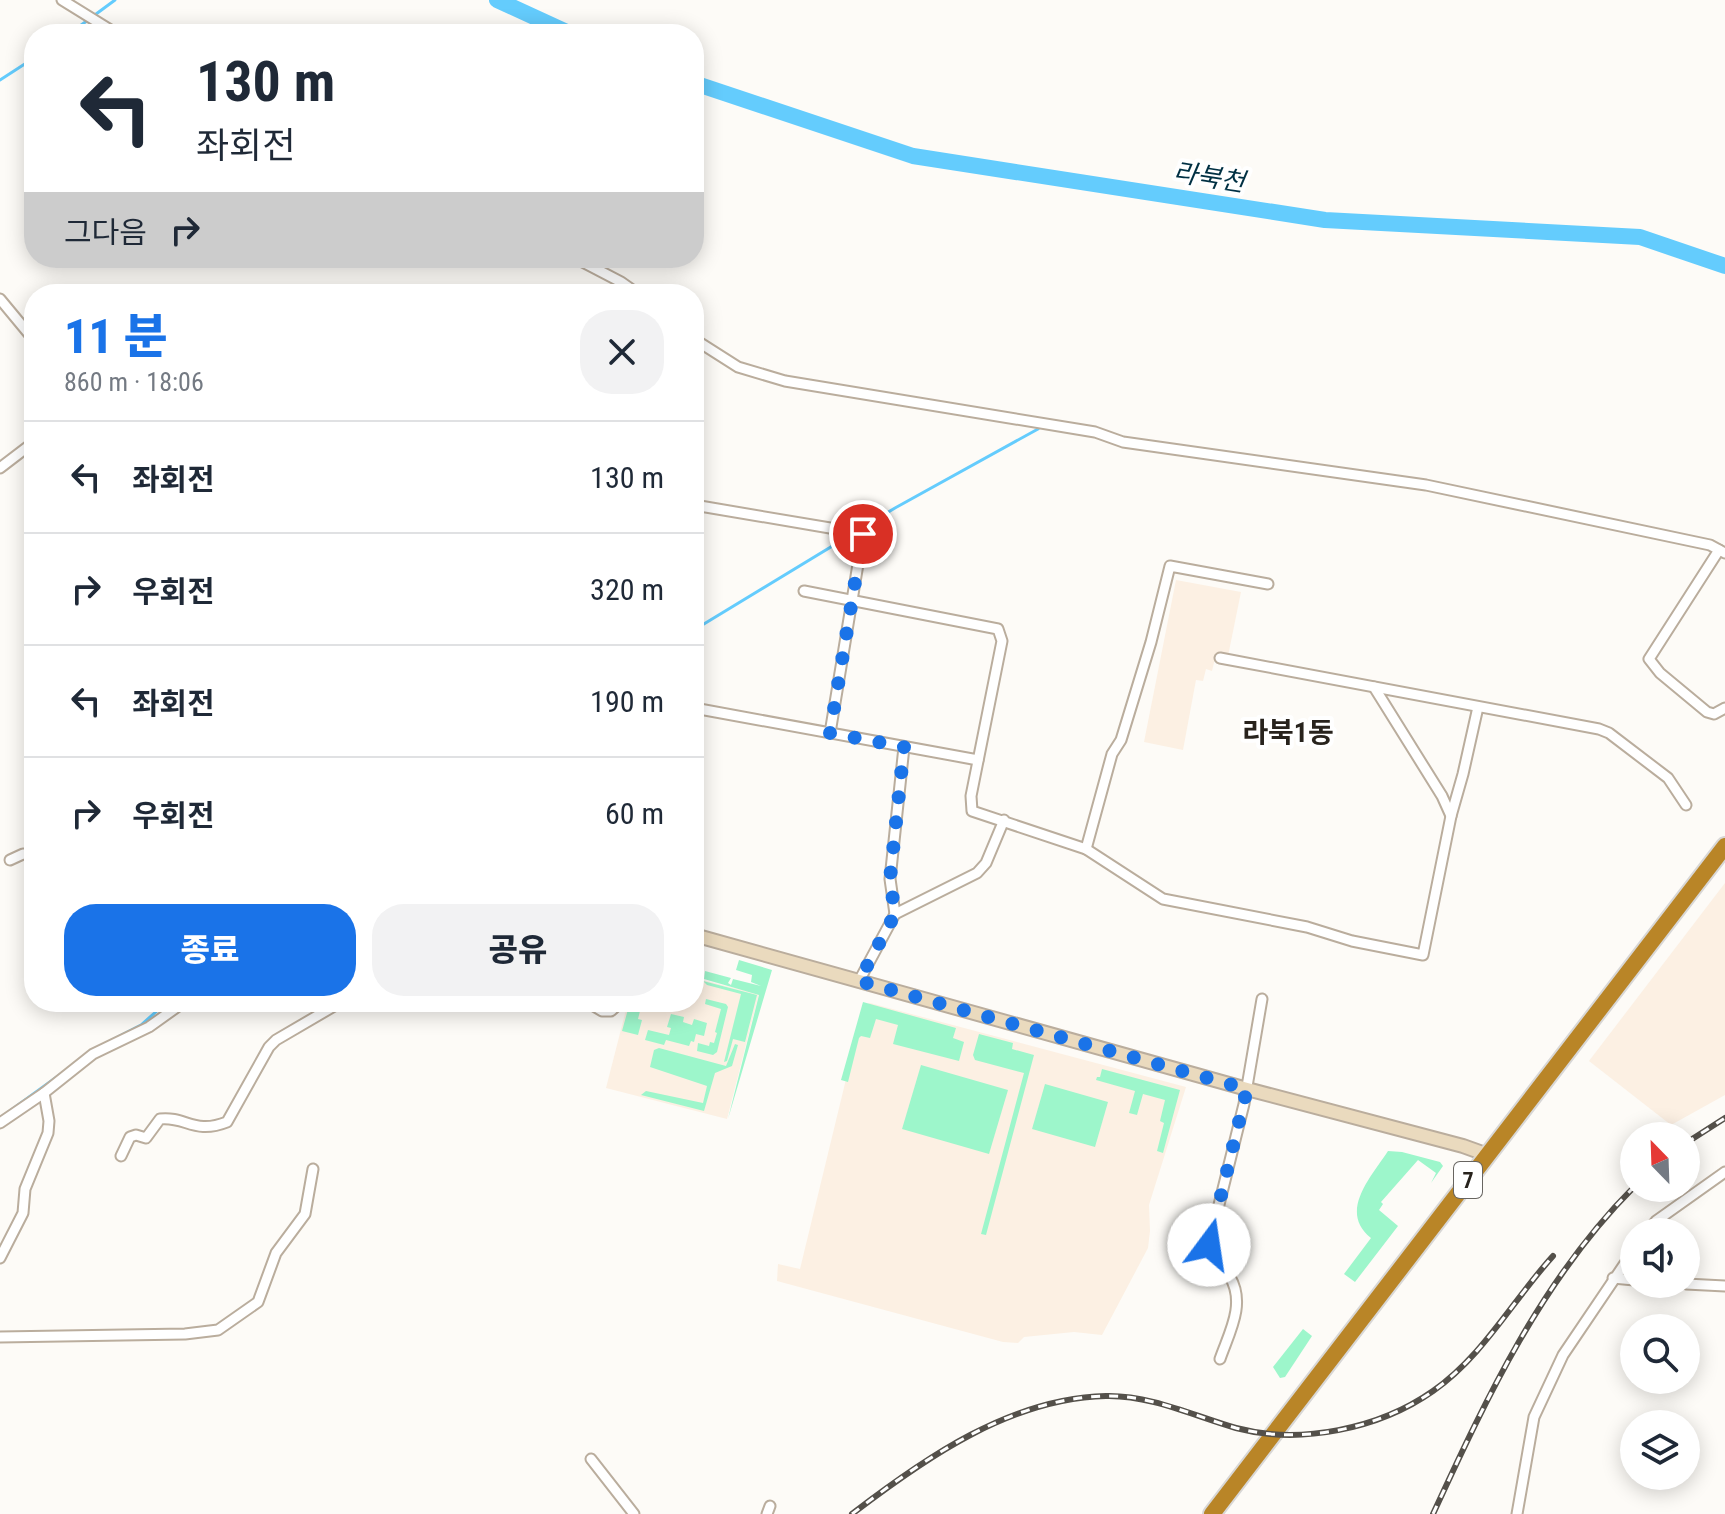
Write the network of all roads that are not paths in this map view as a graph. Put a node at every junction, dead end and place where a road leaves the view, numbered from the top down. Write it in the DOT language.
graph roads {
  1 [pos="62,0"];
  2 [pos="101,24"];
  3 [pos="594,268"];
  4 [pos="624,284"];
  5 [pos="0,299"];
  6 [pos="24,328"];
  7 [pos="704,345"];
  8 [pos="24,450"];
  9 [pos="0,468"];
  10 [pos="704,507"];
  11 [pos="842,533"];
  12 [pos="863,534"];
  13 [pos="1722,551"];
  14 [pos="1268,584"];
  15 [pos="804,591"];
  16 [pos="852,600"];
  17 [pos="1220,658"];
  18 [pos="1374,687"];
  19 [pos="1478,707"];
  20 [pos="1725,708"];
  21 [pos="704,710"];
  22 [pos="830,733"];
  23 [pos="904,747"];
  24 [pos="978,760"];
  25 [pos="1686,805"];
  26 [pos="1451,816"];
  27 [pos="1004,820"];
  28 [pos="1725,846"];
  29 [pos="1086,849"];
  30 [pos="24,854"];
  31 [pos="10,860"];
  32 [pos="895,914"];
  33 [pos="704,938"];
  34 [pos="859,981"];
  35 [pos="1262,999"];
  36 [pos="170,1012"];
  37 [pos="324,1012"];
  38 [pos="1247,1089"];
  39 [pos="44,1093"];
  40 [pos="0,1123"];
  41 [pos="1488,1155"];
  42 [pos="121,1156"];
  43 [pos="313,1169"];
  44 [pos="1725,1172"];
  45 [pos="1660,1218"];
  46 [pos="0,1258"];
  47 [pos="1620,1269"];
  48 [pos="1613,1278"];
  49 [pos="1620,1279"];
  50 [pos="1700,1285"];
  51 [pos="1725,1286"];
  52 [pos="0,1337"];
  53 [pos="1220,1359"];
  54 [pos="591,1459"];
  55 [pos="634,1514"];
  56 [pos="1212,1514"];
  57 [pos="1517,1514"];
  1 -- 2 [label="street"];
  3 -- 4 [label="street"];
  5 -- 6 [label="street"];
  7 -- 13 [label="street"];
  8 -- 9 [label="street"];
  10 -- 11 [label="street"];
  12 -- 16 [label="street"];
  13 -- 20 [label="street"];
  14 -- 29 [label="street"];
  15 -- 16 [label="street"];
  16 -- 22 [label="street"];
  16 -- 24 [label="street"];
  17 -- 18 [label="street"];
  18 -- 19 [label="street"];
  18 -- 26 [label="street"];
  19 -- 25 [label="street"];
  19 -- 26 [label="street"];
  21 -- 22 [label="street"];
  22 -- 23 [label="street"];
  23 -- 24 [label="street"];
  23 -- 32 [label="street"];
  24 -- 27 [label="street"];
  26 -- 29 [label="street"];
  27 -- 29 [label="street"];
  27 -- 32 [label="street"];
  28 -- 41 [label="highway, 7"];
  30 -- 31 [label="street"];
  32 -- 34 [label="street"];
  33 -- 34 [label="street"];
  34 -- 38 [label="street"];
  35 -- 38 [label="street"];
  36 -- 39 [label="street"];
  37 -- 42 [label="street"];
  38 -- 41 [label="street"];
  38 -- 53 [label="street"];
  39 -- 40 [label="street"];
  39 -- 46 [label="street"];
  41 -- 56 [label="highway, 7"];
  43 -- 52 [label="street"];
  44 -- 45 [label="street"];
  47 -- 48 [label="street"];
  48 -- 49 [label="street"];
  48 -- 57 [label="street"];
  50 -- 51 [label="street"];
  54 -- 55 [label="street"];
}
